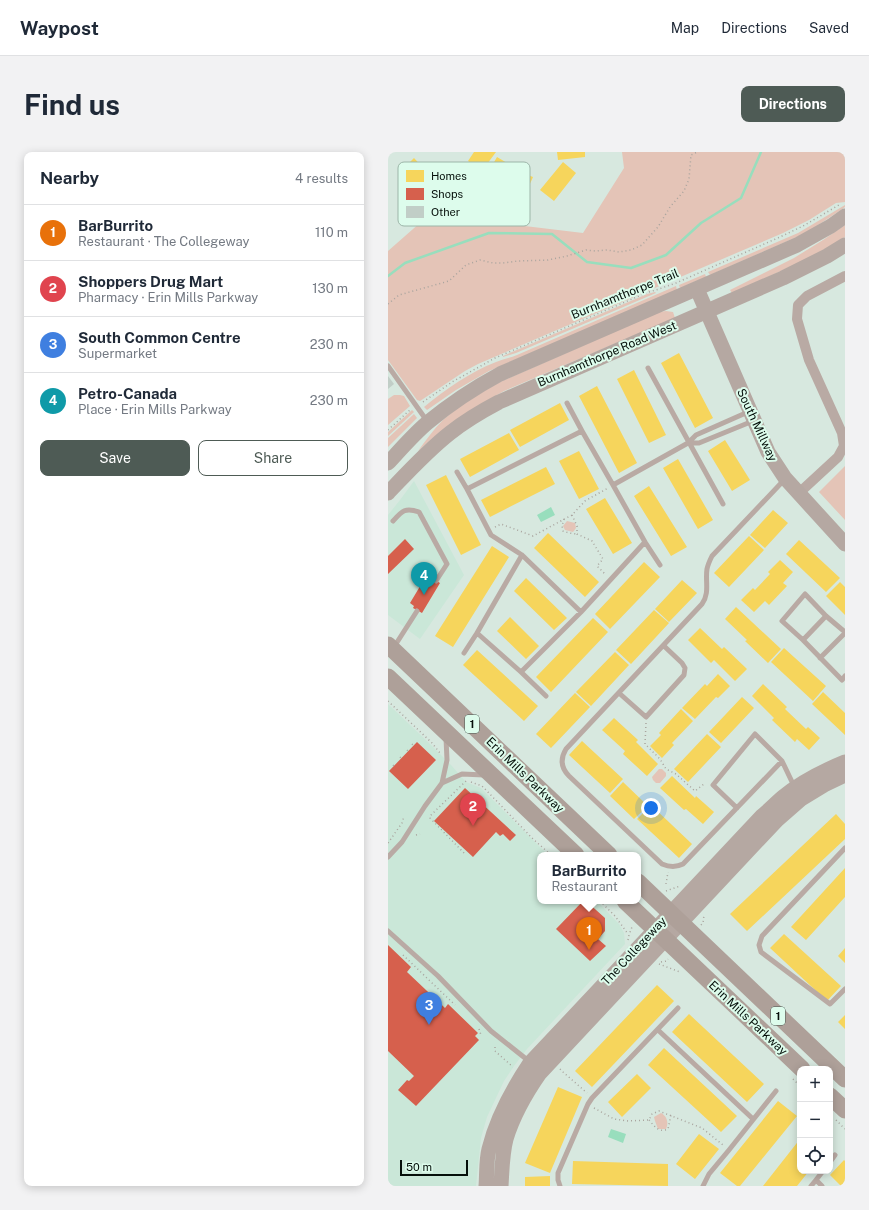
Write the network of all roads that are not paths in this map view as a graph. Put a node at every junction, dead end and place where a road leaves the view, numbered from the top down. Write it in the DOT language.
graph roads {
  1 [pos="841,211"];
  2 [pos="845,245"];
  3 [pos="845,276"];
  4 [pos="696,288"];
  5 [pos="706,311"];
  6 [pos="388,366"];
  7 [pos="648,368"];
  8 [pos="568,403"];
  9 [pos="751,416"];
  10 [pos="428,422"];
  11 [pos="582,431"];
  12 [pos="688,443"];
  13 [pos="388,463"];
  14 [pos="456,472"];
  15 [pos="785,478"];
  16 [pos="613,485"];
  17 [pos="467,489"];
  18 [pos="388,493"];
  19 [pos="799,493"];
  20 [pos="723,504"];
  21 [pos="393,521"];
  22 [pos="645,542"];
  23 [pos="845,544"];
  24 [pos="522,555"];
  25 [pos="660,565"];
  26 [pos="436,580"];
  27 [pos="417,611"];
  28 [pos="581,612"];
  29 [pos="826,616"];
  30 [pos="845,632"];
  31 [pos="477,633"];
  32 [pos="802,640"];
  33 [pos="664,646"];
  34 [pos="390,647"];
  35 [pos="464,653"];
  36 [pos="820,658"];
  37 [pos="521,672"];
  38 [pos="388,677"];
  39 [pos="844,680"];
  40 [pos="619,693"];
  41 [pos="546,696"];
  42 [pos="445,731"];
  43 [pos="782,761"];
  44 [pos="845,762"];
  45 [pos="491,775"];
  46 [pos="845,776"];
  47 [pos="442,783"];
  48 [pos="798,794"];
  49 [pos="737,808"];
  50 [pos="845,848"];
  51 [pos="573,852"];
  52 [pos="606,852"];
  53 [pos="388,857"];
  54 [pos="641,885"];
  55 [pos="628,904"];
  56 [pos="676,918"];
  57 [pos="388,931"];
  58 [pos="660,935"];
  59 [pos="845,989"];
  60 [pos="678,1008"];
  61 [pos="658,1030"];
  62 [pos="535,1068"];
  63 [pos="795,1072"];
  64 [pos="845,1079"];
  65 [pos="776,1091"];
  66 [pos="833,1102"];
  67 [pos="840,1115"];
  68 [pos="753,1118"];
  69 [pos="835,1155"];
  70 [pos="833,1158"];
  71 [pos="821,1174"];
  72 [pos="816,1180"];
  73 [pos="486,1186"];
  74 [pos="501,1186"];
  75 [pos="560,1186"];
  76 [pos="703,1186"];
  77 [pos="811,1186"];
  78 [pos="822,1186"];
  1 -- 4 [label="main road, Burnhamthorpe Road West"];
  2 -- 5 [label="main road, Burnhamthorpe Road West"];
  3 -- 19 [label="street"];
  4 -- 5 [label="main road, South Millway"];
  4 -- 10 [label="main road, Burnhamthorpe Road West"];
  5 -- 9 [label="main road, South Millway"];
  5 -- 18 [label="main road, Burnhamthorpe Road West"];
  6 -- 10 [label="lane"];
  7 -- 12 [label="lane"];
  8 -- 11 [label="lane"];
  9 -- 12 [label="lane"];
  9 -- 12 [label="lane"];
  9 -- 15 [label="main road, South Millway"];
  10 -- 13 [label="main road, Burnhamthorpe Road West"];
  11 -- 16 [label="lane"];
  11 -- 17 [label="lane"];
  12 -- 16 [label="lane"];
  12 -- 20 [label="lane"];
  14 -- 17 [label="lane"];
  15 -- 19 [label="main road, South Millway"];
  15 -- 33 [label="lane"];
  16 -- 22 [label="lane"];
  17 -- 24 [label="lane"];
  19 -- 23 [label="main road, South Millway"];
  21 -- 26 [label="lane"];
  22 -- 25 [label="lane"];
  22 -- 28 [label="lane"];
  24 -- 28 [label="lane"];
  24 -- 31 [label="lane"];
  27 -- 34 [label="lane"];
  28 -- 37 [label="lane"];
  29 -- 30 [label="lane"];
  29 -- 32 [label="lane"];
  29 -- 32 [label="lane"];
  30 -- 36 [label="lane"];
  31 -- 35 [label="lane"];
  31 -- 37 [label="lane"];
  32 -- 36 [label="lane"];
  33 -- 40 [label="lane"];
  33 -- 40 [label="lane"];
  34 -- 52 [label="main road, Erin Mills Parkway / 1"];
  36 -- 39 [label="lane"];
  37 -- 41 [label="lane"];
  38 -- 42 [label="main road, Erin Mills Parkway / 1"];
  40 -- 49 [label="lane"];
  42 -- 45 [label="main road, Erin Mills Parkway / 1"];
  42 -- 47 [label="lane"];
  43 -- 48 [label="lane"];
  43 -- 49 [label="lane"];
  43 -- 49 [label="lane"];
  44 -- 48 [label="main road, The Collegeway"];
  45 -- 47 [label="lane"];
  45 -- 51 [label="main road, Erin Mills Parkway / 1"];
  46 -- 48 [label="main road, The Collegeway"];
  47 -- 53 [label="lane"];
  48 -- 56 [label="main road, The Collegeway"];
  50 -- 59 [label="lane"];
  54 -- 56 [label="main road, Erin Mills Parkway / 1"];
  55 -- 58 [label="main road, Erin Mills Parkway / 1"];
  56 -- 58 [label="main road, The Collegeway"];
  56 -- 64 [label="main road, Erin Mills Parkway / 1"];
  57 -- 62 [label="lane"];
  58 -- 62 [label="main road, The Collegeway"];
  58 -- 63 [label="main road, Erin Mills Parkway / 1"];
  60 -- 61 [label="lane"];
  61 -- 68 [label="lane"];
  61 -- 75 [label="lane"];
  62 -- 73 [label="main road, The Collegeway"];
  62 -- 74 [label="main road, The Collegeway"];
  65 -- 68 [label="lane"];
  66 -- 67 [label="main road"];
  68 -- 76 [label="lane"];
  69 -- 70 [label="lane"];
  71 -- 72 [label="lane"];
  72 -- 77 [label="lane"];
  72 -- 78 [label="lane"];
}
